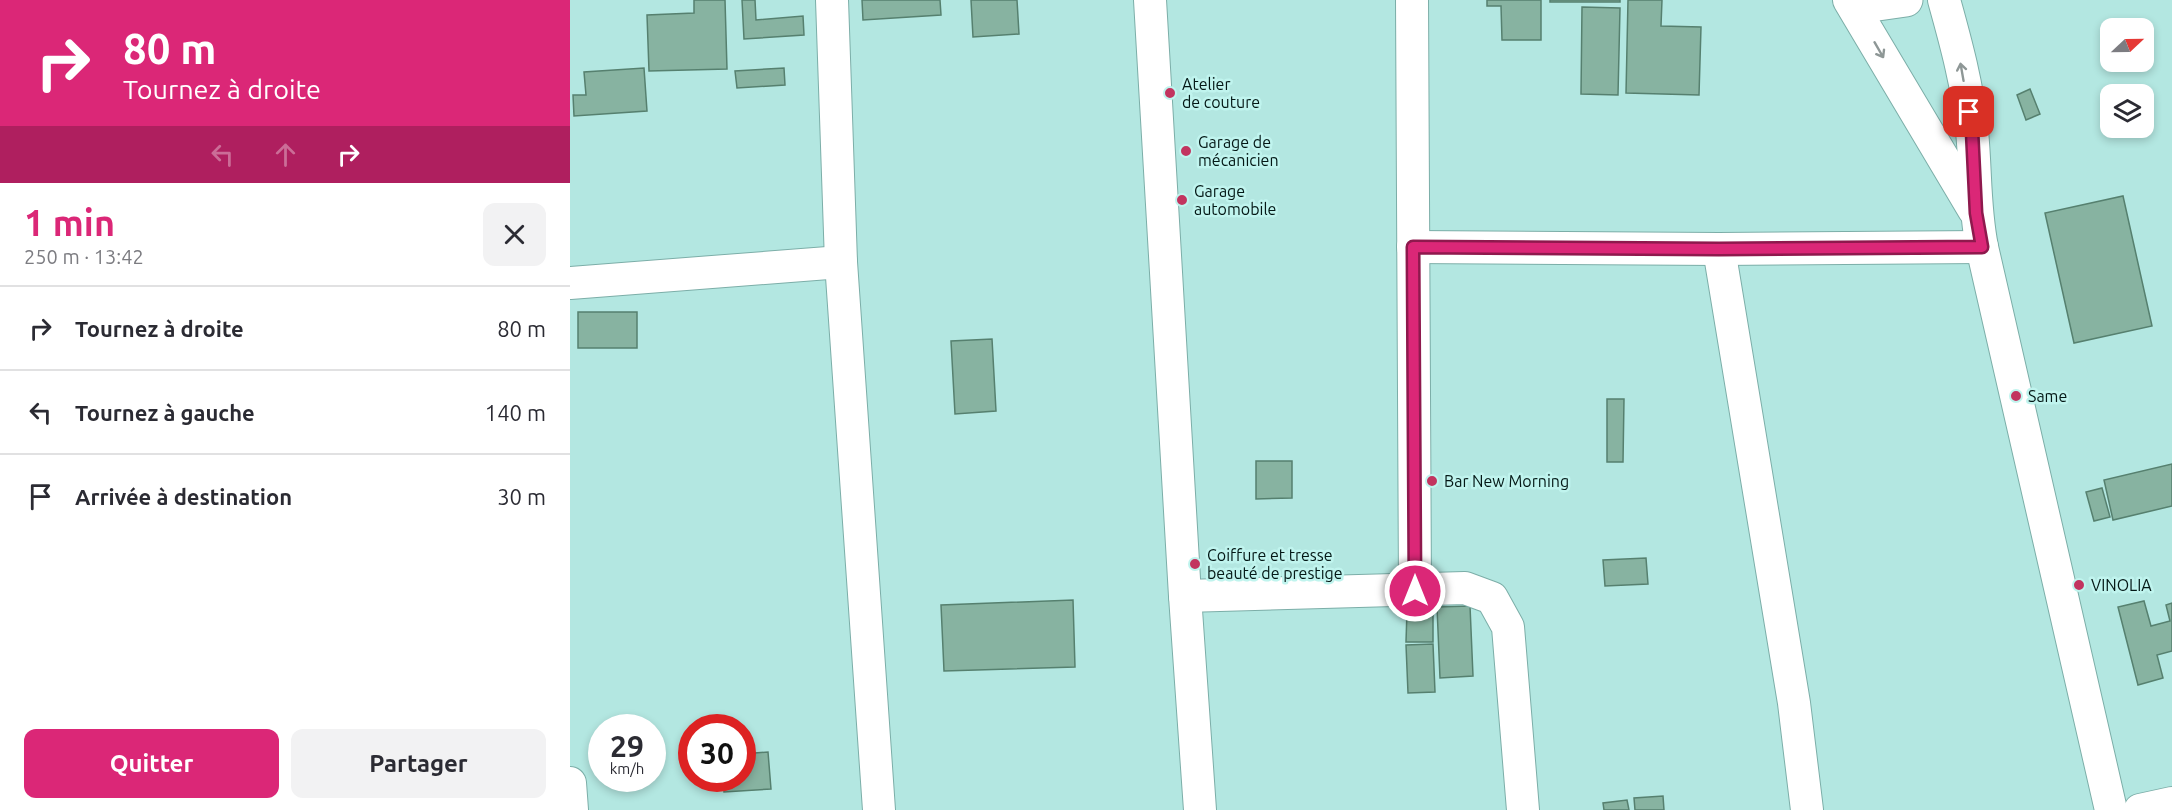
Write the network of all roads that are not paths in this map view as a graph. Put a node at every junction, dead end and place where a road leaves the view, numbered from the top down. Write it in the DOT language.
graph roads {
  1 [pos="832,0"];
  2 [pos="1150,0"];
  3 [pos="1412,0"];
  4 [pos="1849,0"];
  5 [pos="1857,0"];
  6 [pos="1906,0"];
  7 [pos="1944,0"];
  8 [pos="1976,213"];
  9 [pos="1413,247"];
  10 [pos="1982,247"];
  11 [pos="1719,249"];
  12 [pos="841,262"];
  13 [pos="570,283"];
  14 [pos="1415,591"];
  15 [pos="1185,596"];
  16 [pos="570,783"];
  17 [pos="2172,803"];
  18 [pos="572,810"];
  19 [pos="879,810"];
  20 [pos="1200,810"];
  21 [pos="1523,810"];
  22 [pos="1808,810"];
  23 [pos="2111,810"];
  24 [pos="2140,810"];
  1 -- 12 [label="street"];
  2 -- 15 [label="street"];
  3 -- 9 [label="street"];
  4 -- 8 [label="street, one-way"];
  5 -- 6 [label="main road"];
  8 -- 7 [label="street, one-way"];
  8 -- 10 [label="street"];
  9 -- 11 [label="street"];
  9 -- 14 [label="street"];
  10 -- 11 [label="street"];
  10 -- 23 [label="street"];
  11 -- 22 [label="street"];
  12 -- 13 [label="street"];
  12 -- 19 [label="street"];
  14 -- 15 [label="street"];
  14 -- 21 [label="street"];
  15 -- 20 [label="street"];
  16 -- 18 [label="street"];
  17 -- 24 [label="street"];
}
